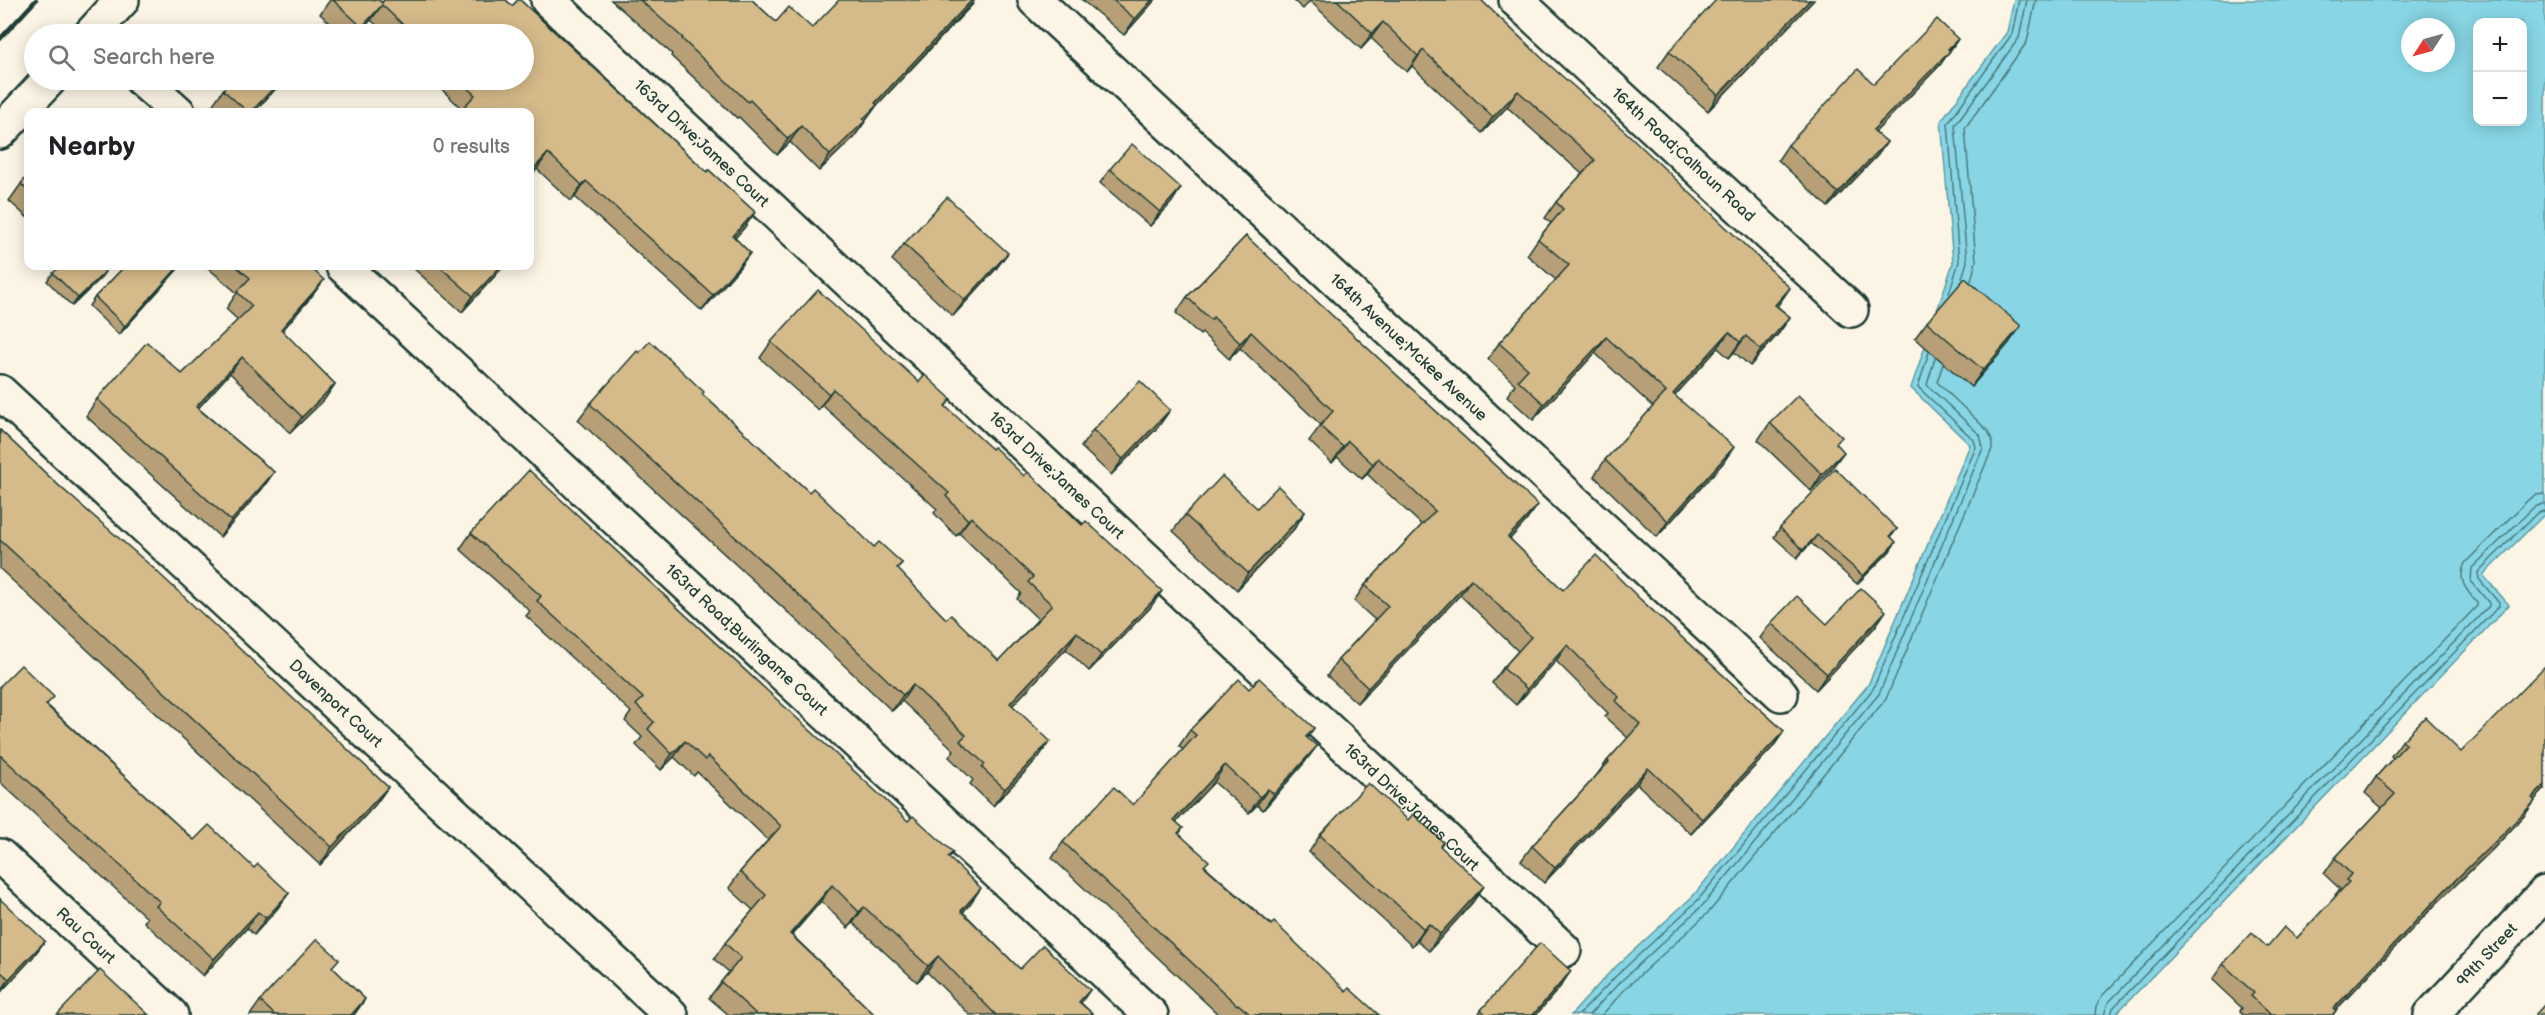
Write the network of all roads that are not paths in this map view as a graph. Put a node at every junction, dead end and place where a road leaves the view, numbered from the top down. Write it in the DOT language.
graph roads {
  1 [pos="122,0"];
  2 [pos="548,0"];
  3 [pos="1035,0"];
  4 [pos="1516,0"];
  5 [pos="101,24"];
  6 [pos="40,90"];
  7 [pos="153,90"];
  8 [pos="174,108"];
  9 [pos="0,132"];
  10 [pos="347,270"];
  11 [pos="1851,310"];
  12 [pos="0,393"];
  13 [pos="1781,694"];
  14 [pos="0,856"];
  15 [pos="2545,893"];
  16 [pos="1564,950"];
  17 [pos="171,1015"];
  18 [pos="671,1015"];
  19 [pos="1151,1015"];
  20 [pos="2431,1015"];
  1 -- 5 [label="street"];
  2 -- 16 [label="street, 163rd Drive;James Court"];
  3 -- 13 [label="street, 164th Avenue;Mckee Avenue"];
  4 -- 11 [label="street, 164th Road;Calhoun Road"];
  6 -- 9 [label="street"];
  7 -- 8 [label="street"];
  10 -- 19 [label="street, 163rd Road;Burlingame Court"];
  12 -- 18 [label="street, Davenport Court"];
  14 -- 17 [label="street, Rau Court"];
  15 -- 20 [label="street, 99th Street"];
}
